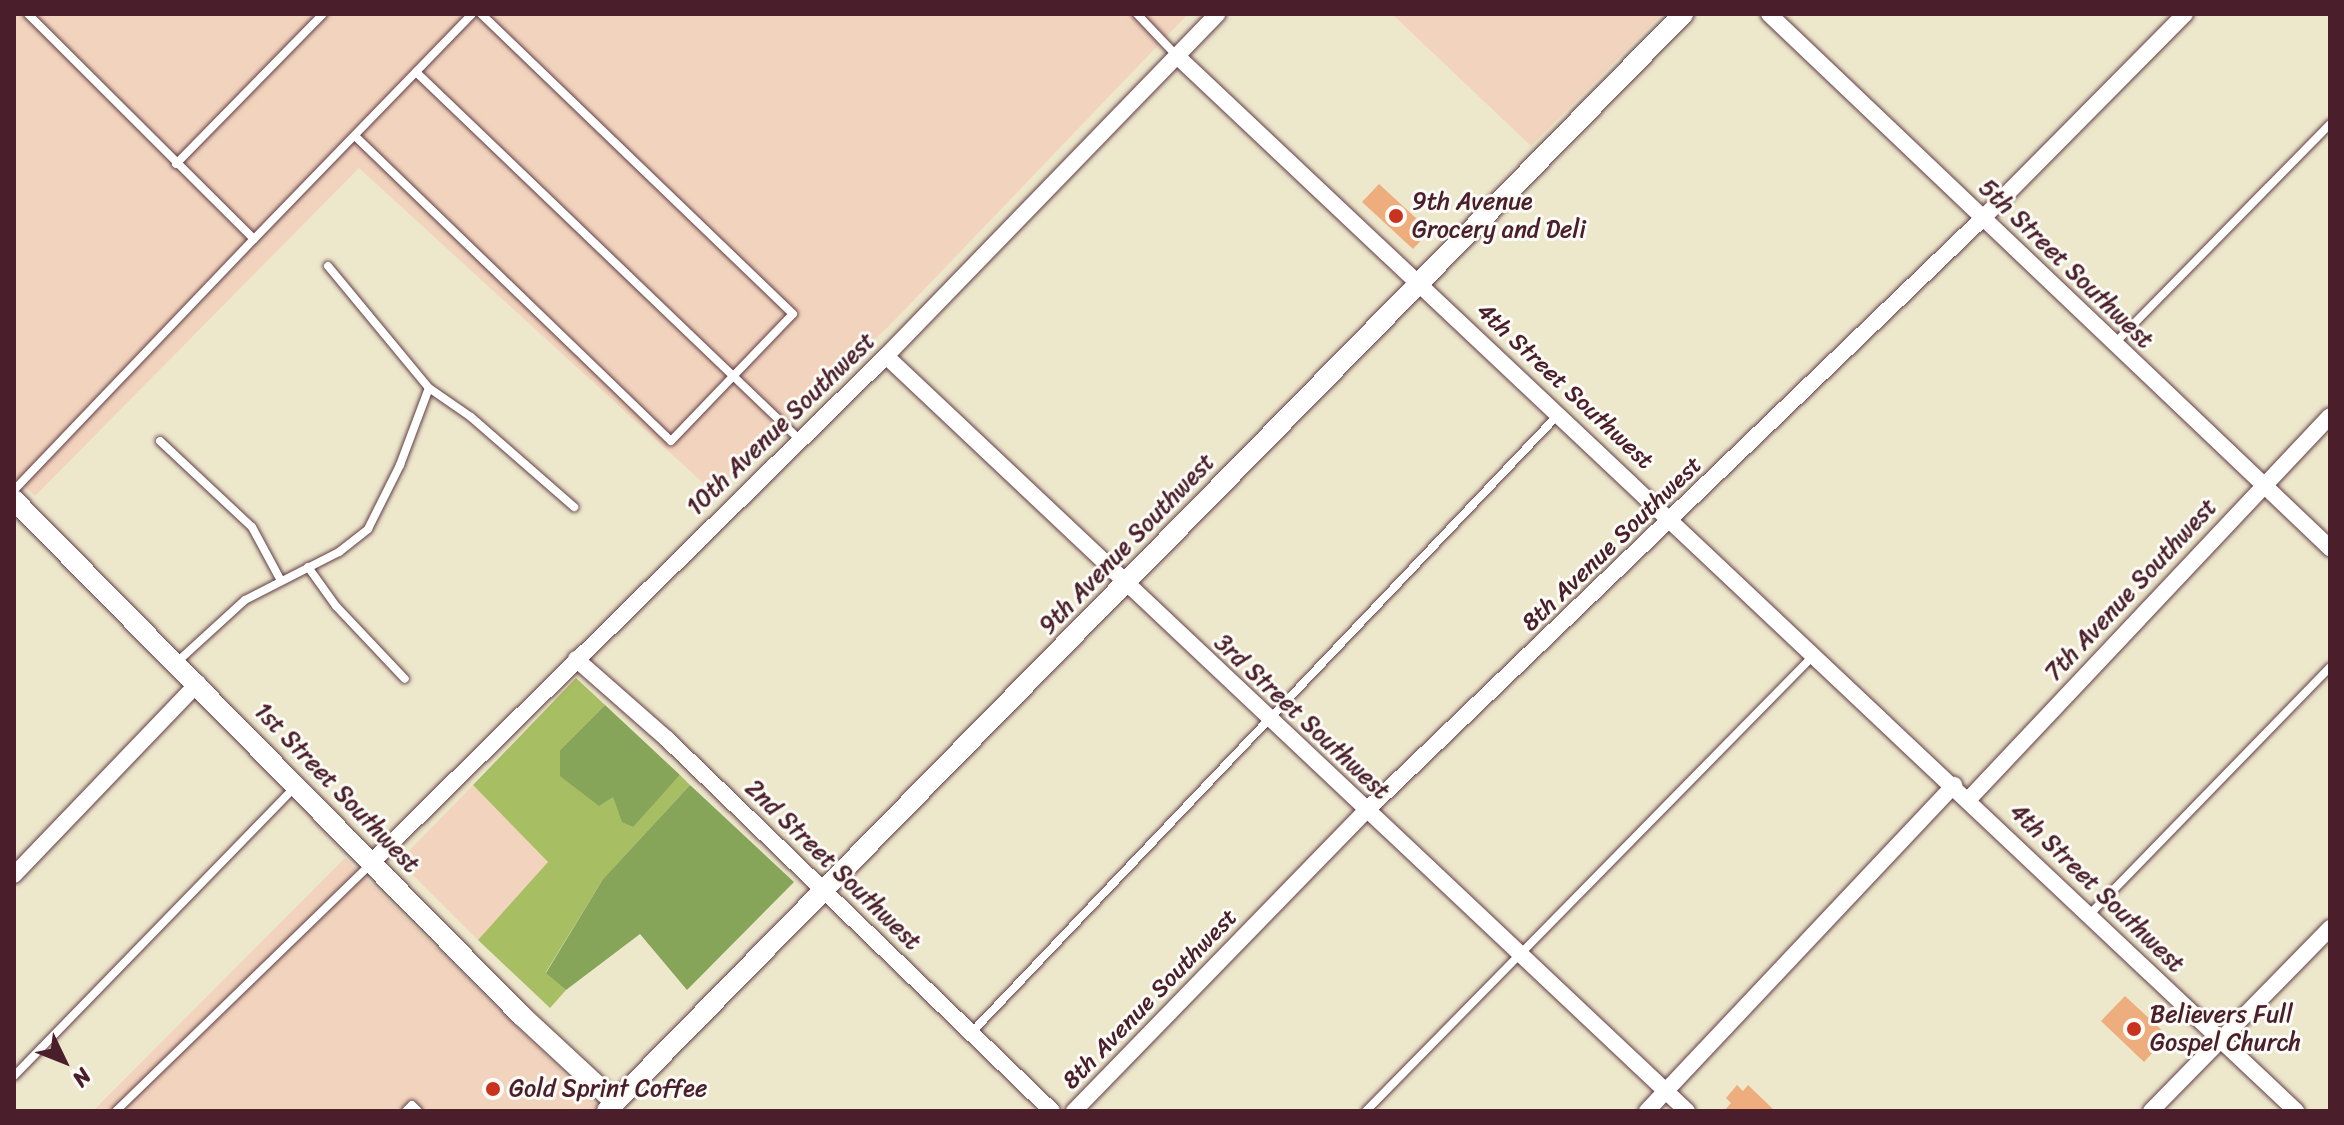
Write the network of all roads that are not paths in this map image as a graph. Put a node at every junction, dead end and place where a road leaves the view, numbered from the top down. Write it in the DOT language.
graph roads {
  1 [pos="28,14"];
  2 [pos="323,14"];
  3 [pos="472,14"];
  4 [pos="481,14"];
  5 [pos="1137,14"];
  6 [pos="1217,14"];
  7 [pos="1683,14"];
  8 [pos="1769,14"];
  9 [pos="2185,14"];
  10 [pos="1177,56"];
  11 [pos="416,72"];
  12 [pos="2330,124"];
  13 [pos="355,136"];
  14 [pos="176,164"];
  15 [pos="1983,218"];
  16 [pos="254,239"];
  17 [pos="328,266"];
  18 [pos="1419,283"];
  19 [pos="2115,343"];
  20 [pos="886,356"];
  21 [pos="732,377"];
  22 [pos="429,388"];
  23 [pos="1560,413"];
  24 [pos="2330,416"];
  25 [pos="800,440"];
  26 [pos="160,441"];
  27 [pos="2264,485"];
  28 [pos="14,490"];
  29 [pos="14,500"];
  30 [pos="574,507"];
  31 [pos="1672,519"];
  32 [pos="2330,548"];
  33 [pos="308,567"];
  34 [pos="280,579"];
  35 [pos="1125,584"];
  36 [pos="1815,654"];
  37 [pos="576,659"];
  38 [pos="177,662"];
  39 [pos="2330,667"];
  40 [pos="405,679"];
  41 [pos="198,683"];
  42 [pos="1269,720"];
  43 [pos="297,785"];
  44 [pos="1954,785"];
  45 [pos="1969,799"];
  46 [pos="1367,810"];
  47 [pos="372,862"];
  48 [pos="14,875"];
  49 [pos="824,890"];
  50 [pos="2090,914"];
  51 [pos="2330,928"];
  52 [pos="1521,950"];
  53 [pos="972,1032"];
  54 [pos="2222,1040"];
  55 [pos="14,1076"];
  56 [pos="1667,1090"];
  57 [pos="615,1108"];
  58 [pos="116,1111"];
  59 [pos="406,1111"];
  60 [pos="418,1111"];
  61 [pos="1052,1111"];
  62 [pos="1074,1111"];
  63 [pos="1366,1111"];
  64 [pos="1647,1111"];
  65 [pos="1687,1111"];
  66 [pos="2151,1111"];
  67 [pos="2296,1111"];
  1 -- 14 [label="lane"];
  2 -- 14 [label="lane"];
  3 -- 11 [label="lane"];
  4 -- 21 [label="lane"];
  5 -- 10 [label="lane"];
  6 -- 10 [label="street, 10th Avenue Southwest"];
  7 -- 18 [label="street, 9th Avenue Southwest"];
  8 -- 15 [label="street, 5th Street Southwest"];
  9 -- 15 [label="street, 8th Avenue Southwest"];
  10 -- 18 [label="street, 4th Street Southwest"];
  10 -- 20 [label="street, 10th Avenue Southwest"];
  11 -- 13 [label="lane"];
  11 -- 21 [label="lane"];
  12 -- 19 [label="lane"];
  13 -- 16 [label="lane"];
  13 -- 21 [label="lane"];
  14 -- 16 [label="lane"];
  15 -- 19 [label="street, 5th Street Southwest"];
  15 -- 31 [label="street, 8th Avenue Southwest"];
  16 -- 28 [label="lane"];
  17 -- 22 [label="lane"];
  18 -- 23 [label="street, 4th Street Southwest"];
  18 -- 35 [label="street, 9th Avenue Southwest"];
  19 -- 27 [label="street, 5th Street Southwest"];
  20 -- 25 [label="street, 10th Avenue Southwest"];
  20 -- 35 [label="street, 3rd Street Southwest"];
  21 -- 25 [label="lane"];
  22 -- 30 [label="lane"];
  22 -- 33 [label="lane"];
  23 -- 31 [label="street, 4th Street Southwest"];
  23 -- 42 [label="lane"];
  24 -- 27 [label="street, 7th Avenue Southwest"];
  25 -- 37 [label="street, 10th Avenue Southwest"];
  26 -- 34 [label="lane"];
  27 -- 32 [label="street, 5th Street Southwest"];
  27 -- 45 [label="street, 7th Avenue Southwest"];
  29 -- 38 [label="street, 1st Street Southwest"];
  31 -- 36 [label="street, 4th Street Southwest"];
  31 -- 46 [label="street, 8th Avenue Southwest"];
  33 -- 34 [label="lane"];
  33 -- 40 [label="lane"];
  34 -- 38 [label="lane"];
  35 -- 42 [label="street, 3rd Street Southwest"];
  35 -- 49 [label="street, 9th Avenue Southwest"];
  36 -- 44 [label="street, 4th Street Southwest"];
  36 -- 52 [label="lane"];
  37 -- 47 [label="street, 10th Avenue Southwest"];
  37 -- 49 [label="street, 2nd Street Southwest"];
  38 -- 41 [label="street, 1st Street Southwest"];
  39 -- 50 [label="lane"];
  41 -- 43 [label="street, 1st Street Southwest"];
  41 -- 48 [label="street"];
  42 -- 46 [label="street, 3rd Street Southwest"];
  42 -- 53 [label="lane"];
  43 -- 47 [label="street, 1st Street Southwest"];
  43 -- 55 [label="lane"];
  44 -- 45 [label="street, 4th Street Southwest"];
  44 -- 56 [label="street"];
  45 -- 50 [label="street, 4th Street Southwest"];
  46 -- 52 [label="street, 3rd Street Southwest"];
  46 -- 62 [label="street, 8th Avenue Southwest"];
  47 -- 57 [label="street, 1st Street Southwest"];
  47 -- 58 [label="lane"];
  49 -- 53 [label="street, 2nd Street Southwest"];
  49 -- 57 [label="street, 9th Avenue Southwest"];
  50 -- 54 [label="street, 4th Street Southwest"];
  51 -- 54 [label="street"];
  52 -- 56 [label="street, 3rd Street Southwest"];
  52 -- 63 [label="lane"];
  53 -- 61 [label="street, 2nd Street Southwest"];
  54 -- 66 [label="street"];
  54 -- 67 [label="street, 4th Street Southwest"];
  56 -- 64 [label="street"];
  56 -- 65 [label="street, 3rd Street Southwest"];
  59 -- 60 [label="lane"];
}
